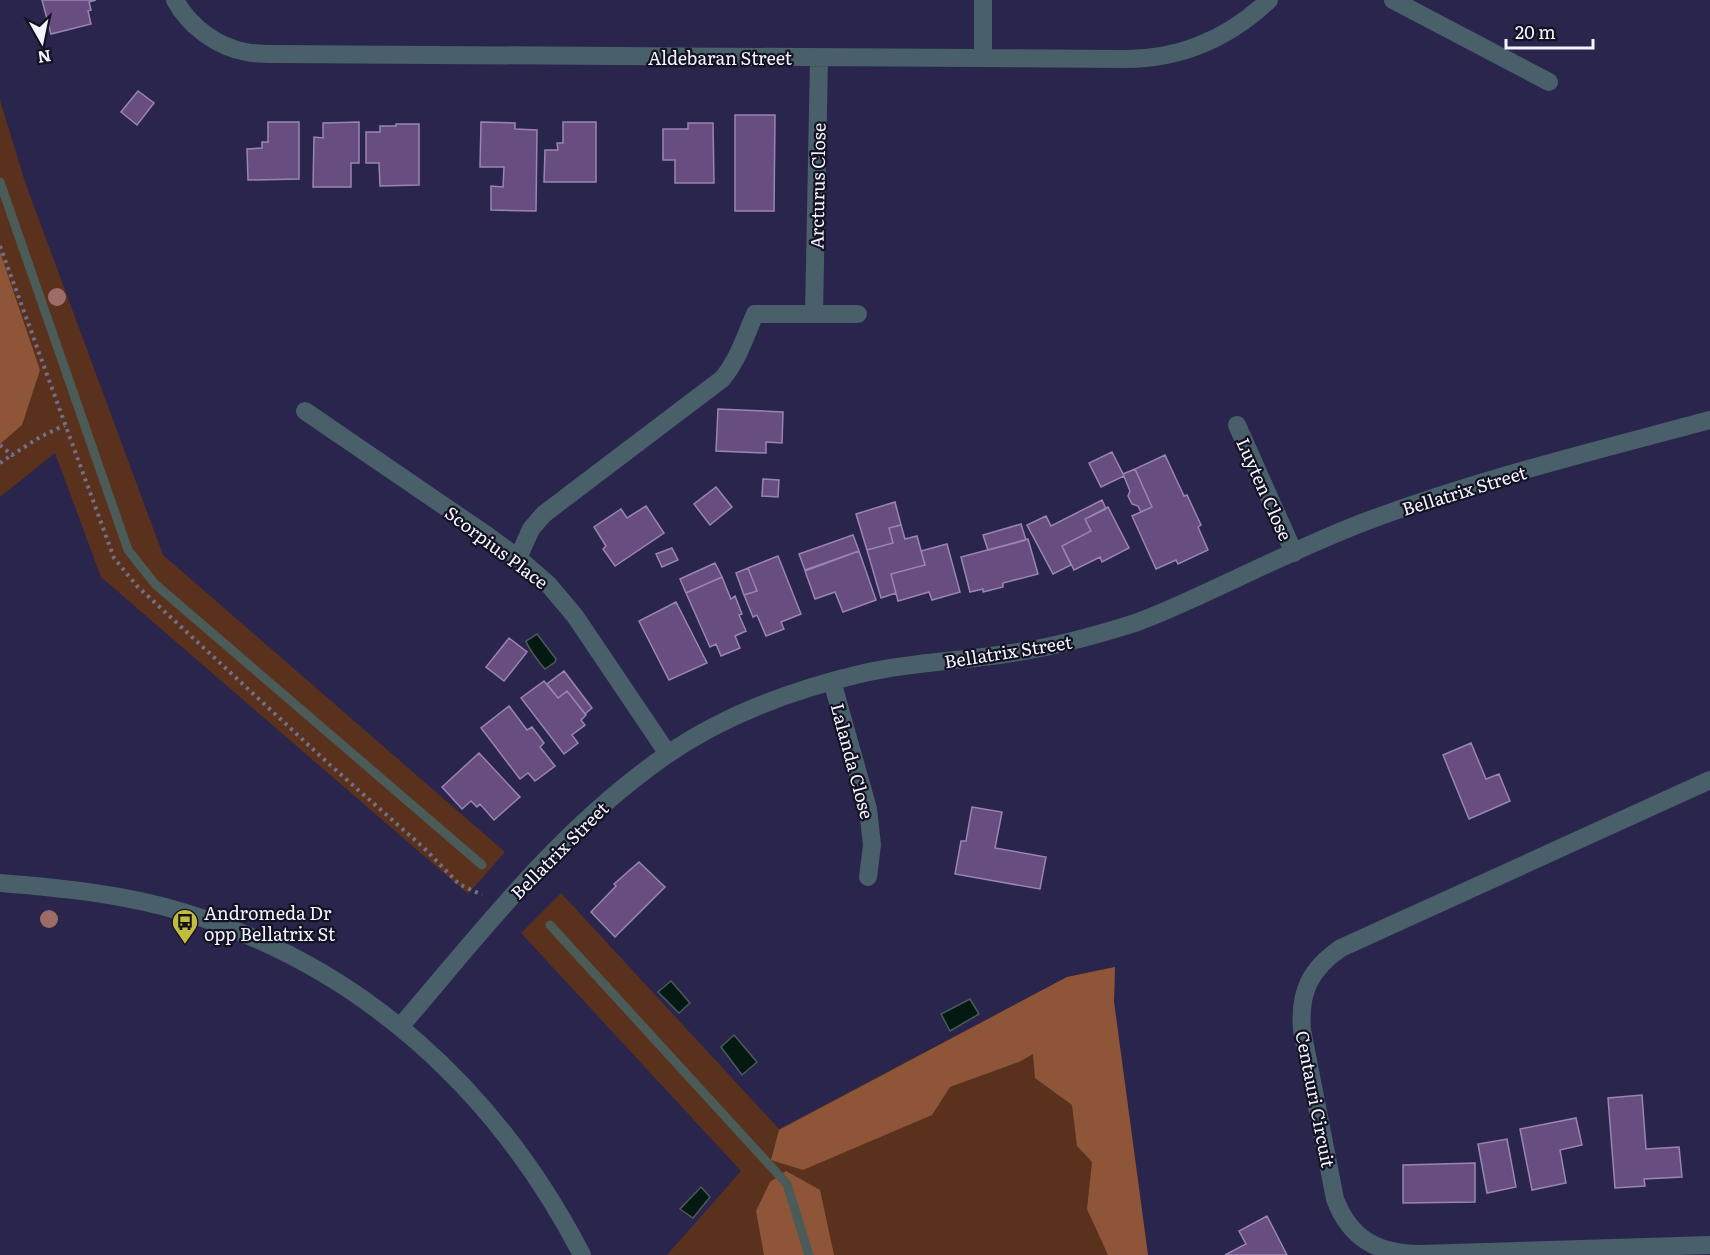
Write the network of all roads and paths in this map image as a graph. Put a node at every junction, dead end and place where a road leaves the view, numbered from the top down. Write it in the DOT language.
graph roads {
  1 [pos="175,0"];
  2 [pos="983,0"];
  3 [pos="1269,0"];
  4 [pos="1393,0"];
  5 [pos="983,57"];
  6 [pos="819,58"];
  7 [pos="1549,82"];
  8 [pos="0,246"];
  9 [pos="814,314"];
  10 [pos="858,314"];
  11 [pos="305,411"];
  12 [pos="1710,420"];
  13 [pos="65,425"];
  14 [pos="1237,425"];
  15 [pos="0,445"];
  16 [pos="12,455"];
  17 [pos="0,463"];
  18 [pos="1294,553"];
  19 [pos="518,558"];
  20 [pos="832,681"];
  21 [pos="668,754"];
  22 [pos="1710,780"];
  23 [pos="868,877"];
  24 [pos="0,883"];
  25 [pos="504,905"];
  26 [pos="400,1027"];
  27 [pos="1710,1245"];
  28 [pos="582,1255"];
  1 -- 6 [label="street, Aldebaran Street"];
  2 -- 5 [label="street"];
  3 -- 5 [label="street, Aldebaran Street"];
  4 -- 7 [label="street"];
  5 -- 6 [label="street, Aldebaran Street"];
  6 -- 9 [label="street, Arcturus Close"];
  8 -- 13 [label="path"];
  9 -- 10 [label="street"];
  9 -- 19 [label="street"];
  11 -- 19 [label="street, Scorpius Place"];
  12 -- 18 [label="street, Bellatrix Street"];
  13 -- 16 [label="path"];
  13 -- 25 [label="path"];
  14 -- 18 [label="street, Luyten Close"];
  15 -- 16 [label="path"];
  16 -- 17 [label="path"];
  18 -- 20 [label="street, Bellatrix Street"];
  19 -- 21 [label="street, Scorpius Place"];
  20 -- 21 [label="street, Bellatrix Street"];
  20 -- 23 [label="street, Lalanda Close"];
  21 -- 25 [label="street, Bellatrix Street"];
  22 -- 27 [label="street, Centauri Circuit"];
  24 -- 26 [label="street"];
  25 -- 26 [label="street, Bellatrix Street"];
  26 -- 28 [label="street"];
}
